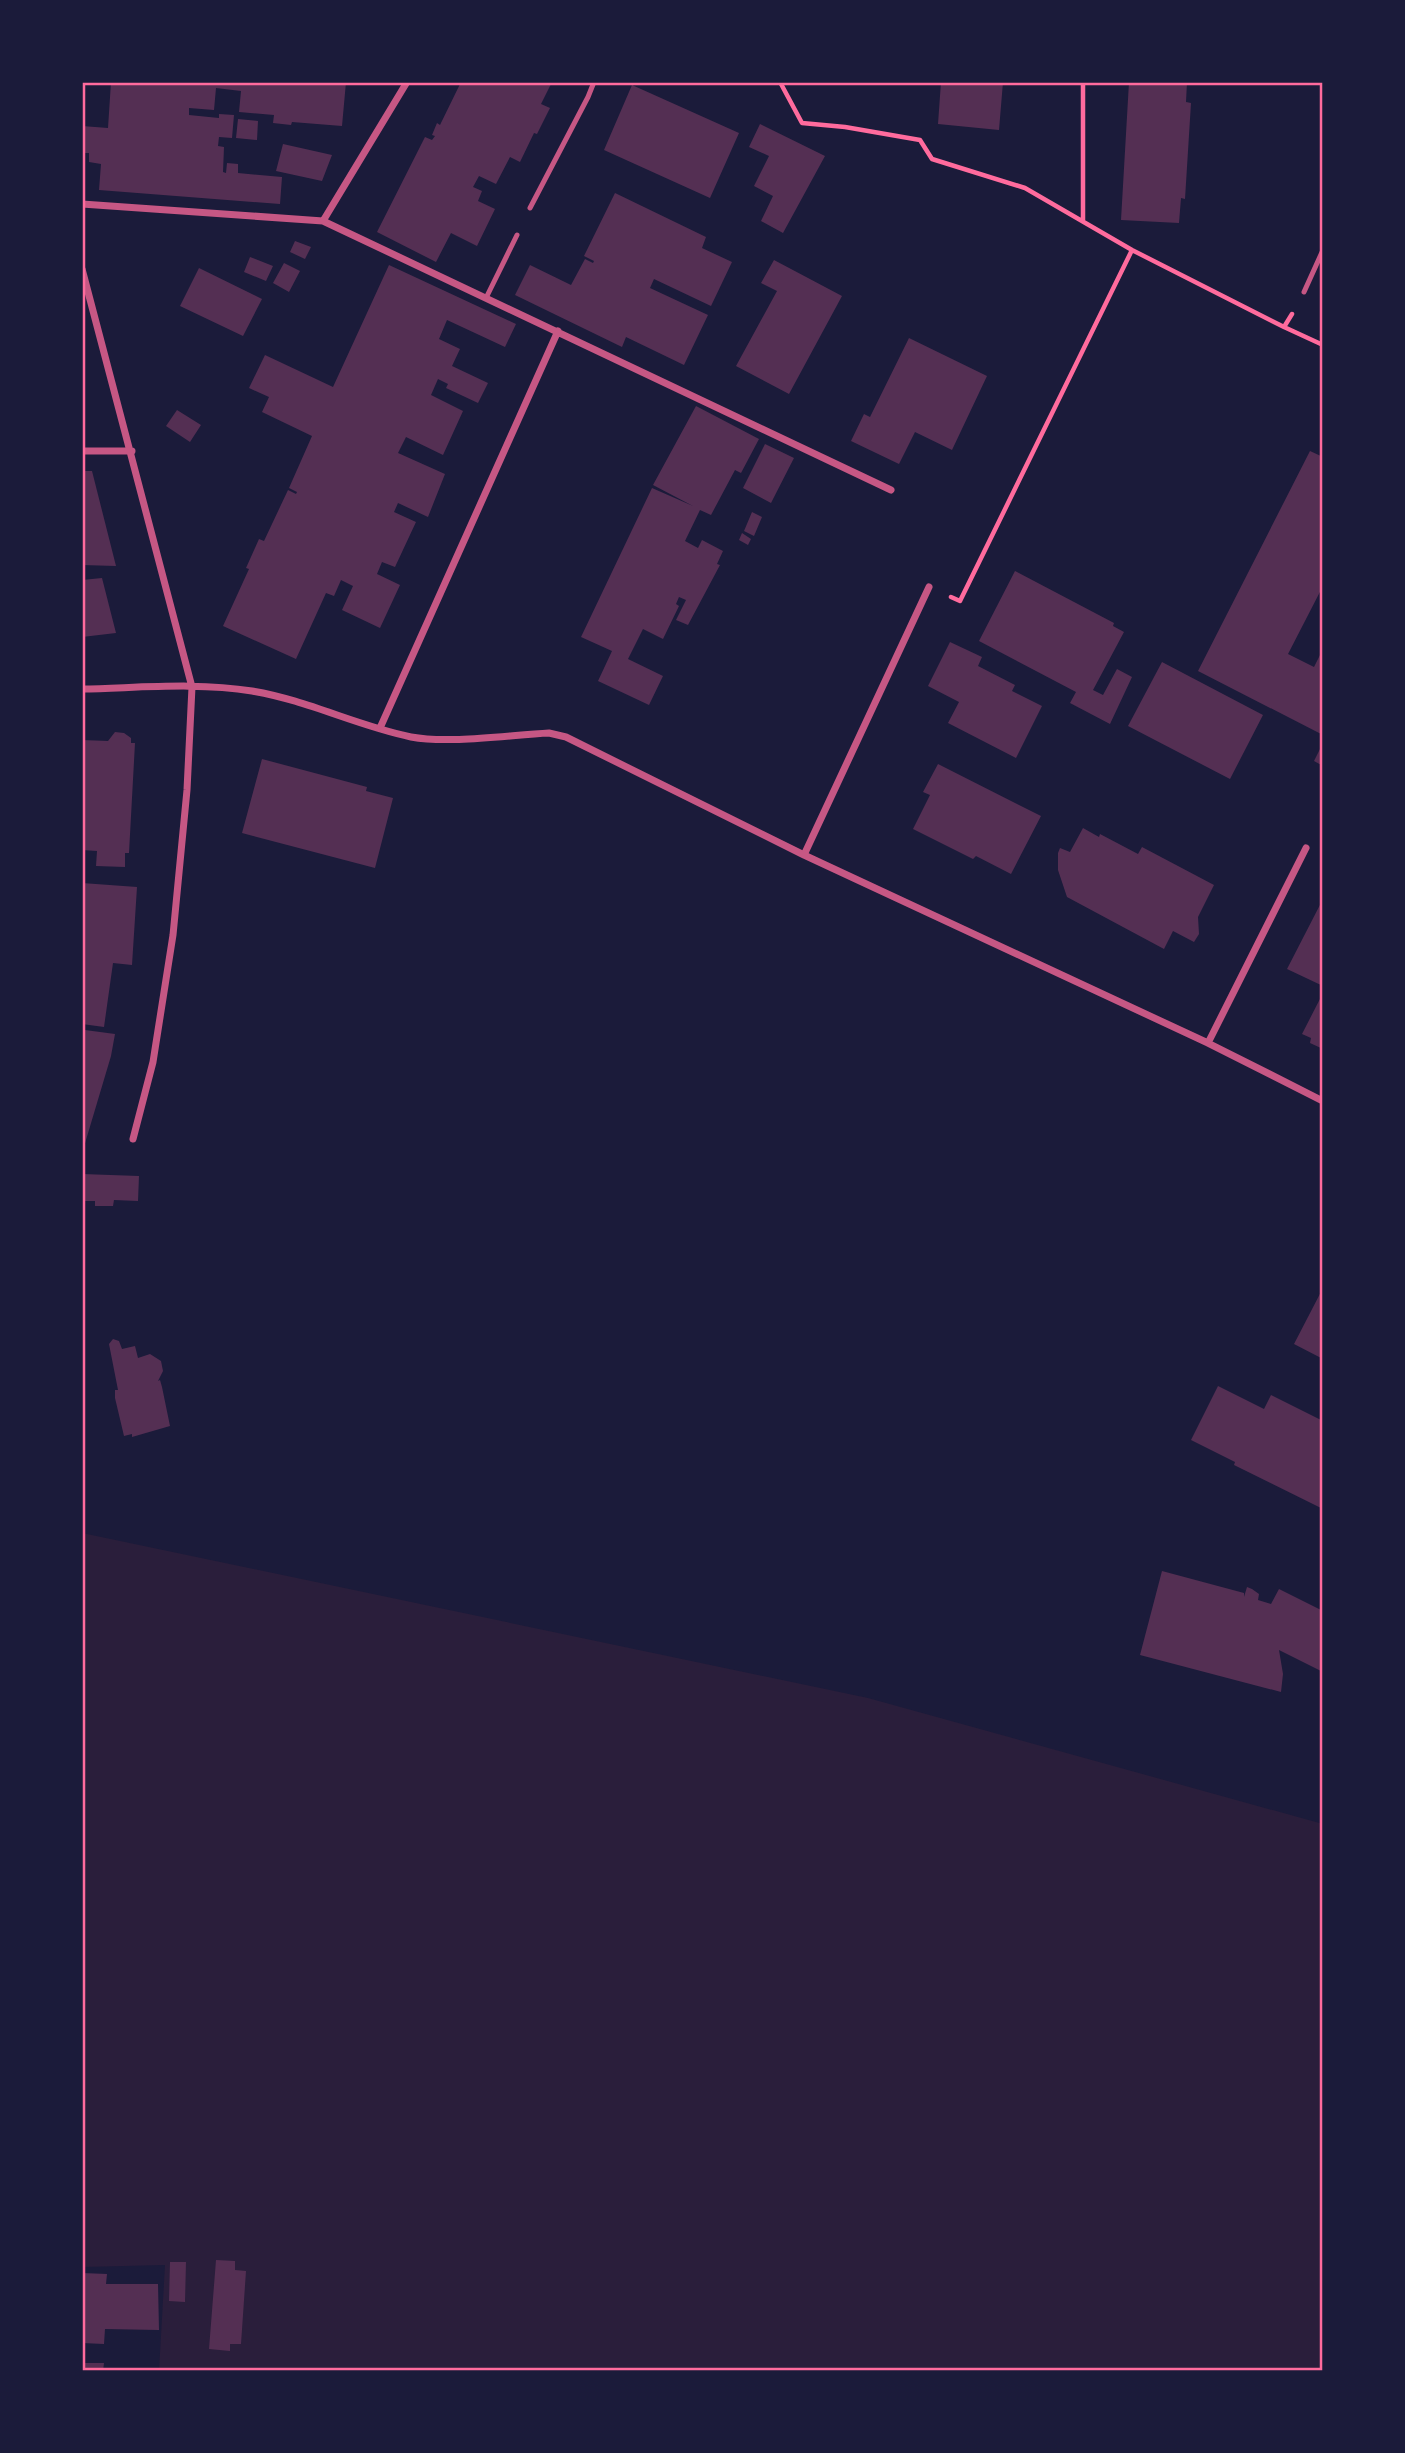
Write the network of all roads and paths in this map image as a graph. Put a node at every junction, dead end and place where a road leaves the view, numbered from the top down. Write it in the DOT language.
graph roads {
  1 [pos="407,82"];
  2 [pos="594,82"];
  3 [pos="780,82"];
  4 [pos="1083,82"];
  5 [pos="82,204"];
  6 [pos="530,208"];
  7 [pos="323,221"];
  8 [pos="1083,222"];
  9 [pos="517,235"];
  10 [pos="1132,250"];
  11 [pos="1323,250"];
  12 [pos="82,269"];
  13 [pos="1304,292"];
  14 [pos="486,298"];
  15 [pos="1284,327"];
  16 [pos="558,331"];
  17 [pos="1323,345"];
  18 [pos="82,451"];
  19 [pos="132,451"];
  20 [pos="891,490"];
  21 [pos="929,587"];
  22 [pos="192,687"];
  23 [pos="82,689"];
  24 [pos="380,728"];
  25 [pos="1306,848"];
  26 [pos="804,855"];
  27 [pos="1208,1043"];
  28 [pos="1323,1101"];
  29 [pos="133,1139"];
  1 -- 7 [label="street"];
  2 -- 6 [label="lane"];
  3 -- 8 [label="path"];
  4 -- 8 [label="path"];
  5 -- 7 [label="street"];
  7 -- 14 [label="street"];
  8 -- 10 [label="path"];
  9 -- 14 [label="lane"];
  10 -- 15 [label="path"];
  10 -- 21 [label="path"];
  11 -- 13 [label="lane"];
  12 -- 19 [label="street"];
  13 -- 15 [label="path"];
  14 -- 16 [label="street"];
  15 -- 17 [label="path"];
  16 -- 20 [label="street"];
  16 -- 24 [label="street"];
  18 -- 19 [label="street"];
  19 -- 22 [label="street"];
  21 -- 26 [label="street"];
  22 -- 23 [label="street"];
  22 -- 24 [label="street"];
  22 -- 29 [label="street"];
  24 -- 26 [label="street"];
  25 -- 27 [label="street"];
  26 -- 27 [label="street"];
  27 -- 28 [label="street"];
}
